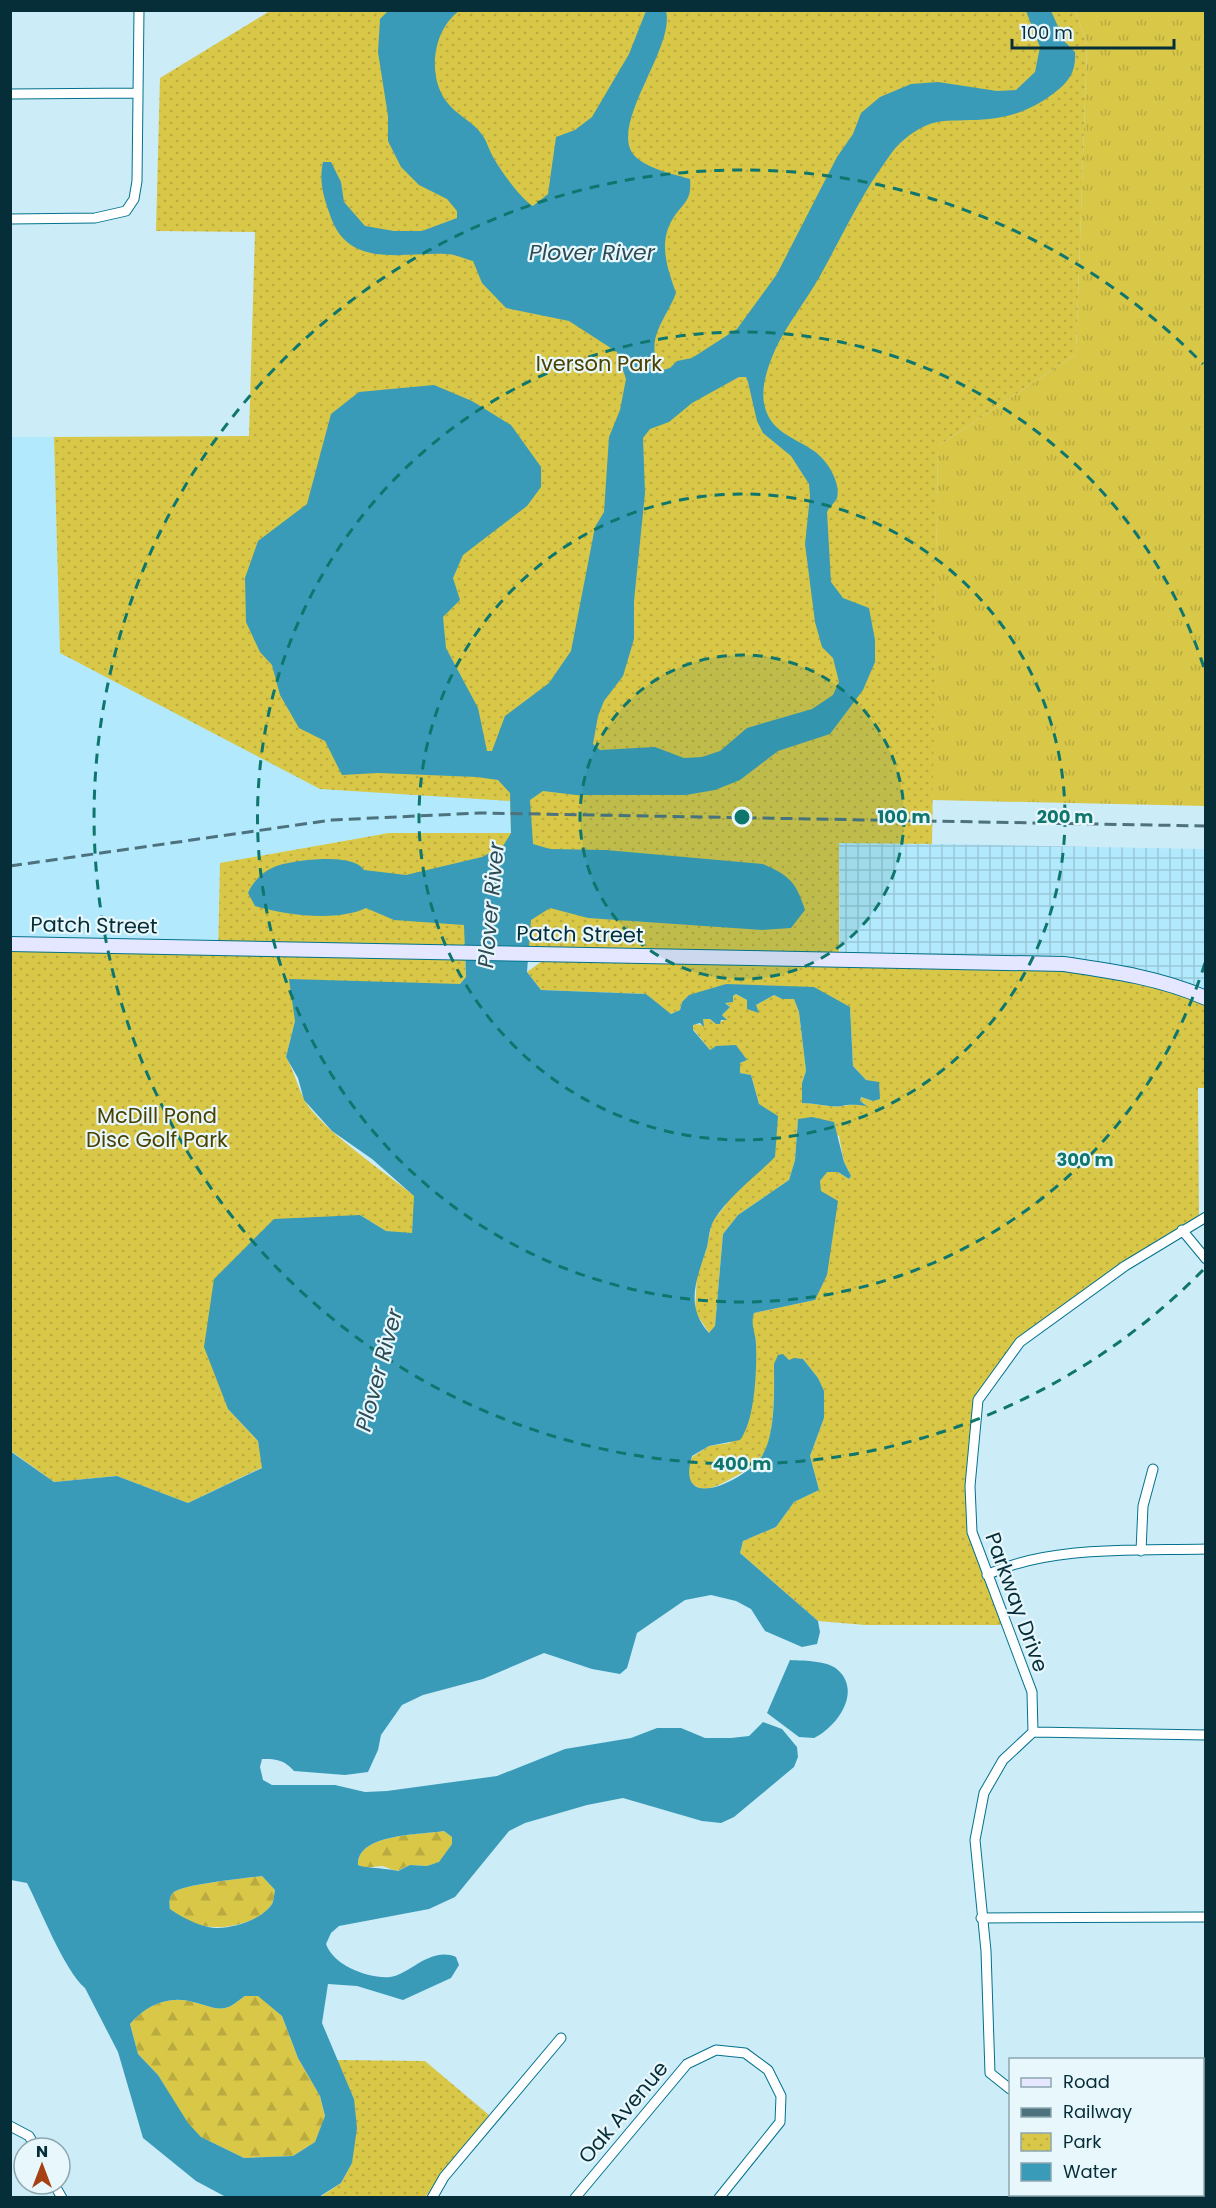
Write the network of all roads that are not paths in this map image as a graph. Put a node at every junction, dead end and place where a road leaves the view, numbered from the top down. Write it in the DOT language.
graph roads {
  1 [pos="139,10"];
  2 [pos="138,93"];
  3 [pos="10,94"];
  4 [pos="10,219"];
  5 [pos="10,944"];
  6 [pos="1206,998"];
  7 [pos="1206,1217"];
  8 [pos="1182,1230"];
  9 [pos="1206,1259"];
  10 [pos="1153,1469"];
  11 [pos="1206,1549"];
  12 [pos="1141,1551"];
  13 [pos="987,1575"];
  14 [pos="1033,1732"];
  15 [pos="1206,1735"];
  16 [pos="1206,1917"];
  17 [pos="981,1918"];
  18 [pos="561,2038"];
  19 [pos="1007,2087"];
  20 [pos="10,2126"];
  21 [pos="29,2136"];
  22 [pos="432,2198"];
  23 [pos="575,2198"];
  24 [pos="719,2198"];
  1 -- 2 [label="street"];
  2 -- 3 [label="street"];
  2 -- 4 [label="street"];
  5 -- 6 [label="street, Patch Street"];
  7 -- 8 [label="street, Parkway Drive"];
  8 -- 9 [label="street"];
  8 -- 13 [label="street, Parkway Drive"];
  10 -- 12 [label="street"];
  11 -- 12 [label="street"];
  12 -- 13 [label="street"];
  13 -- 14 [label="street, Parkway Drive"];
  14 -- 15 [label="street"];
  14 -- 17 [label="street"];
  16 -- 17 [label="street"];
  17 -- 19 [label="street"];
  18 -- 22 [label="street"];
  20 -- 21 [label="street"];
  23 -- 24 [label="street, Oak Avenue"];
}
